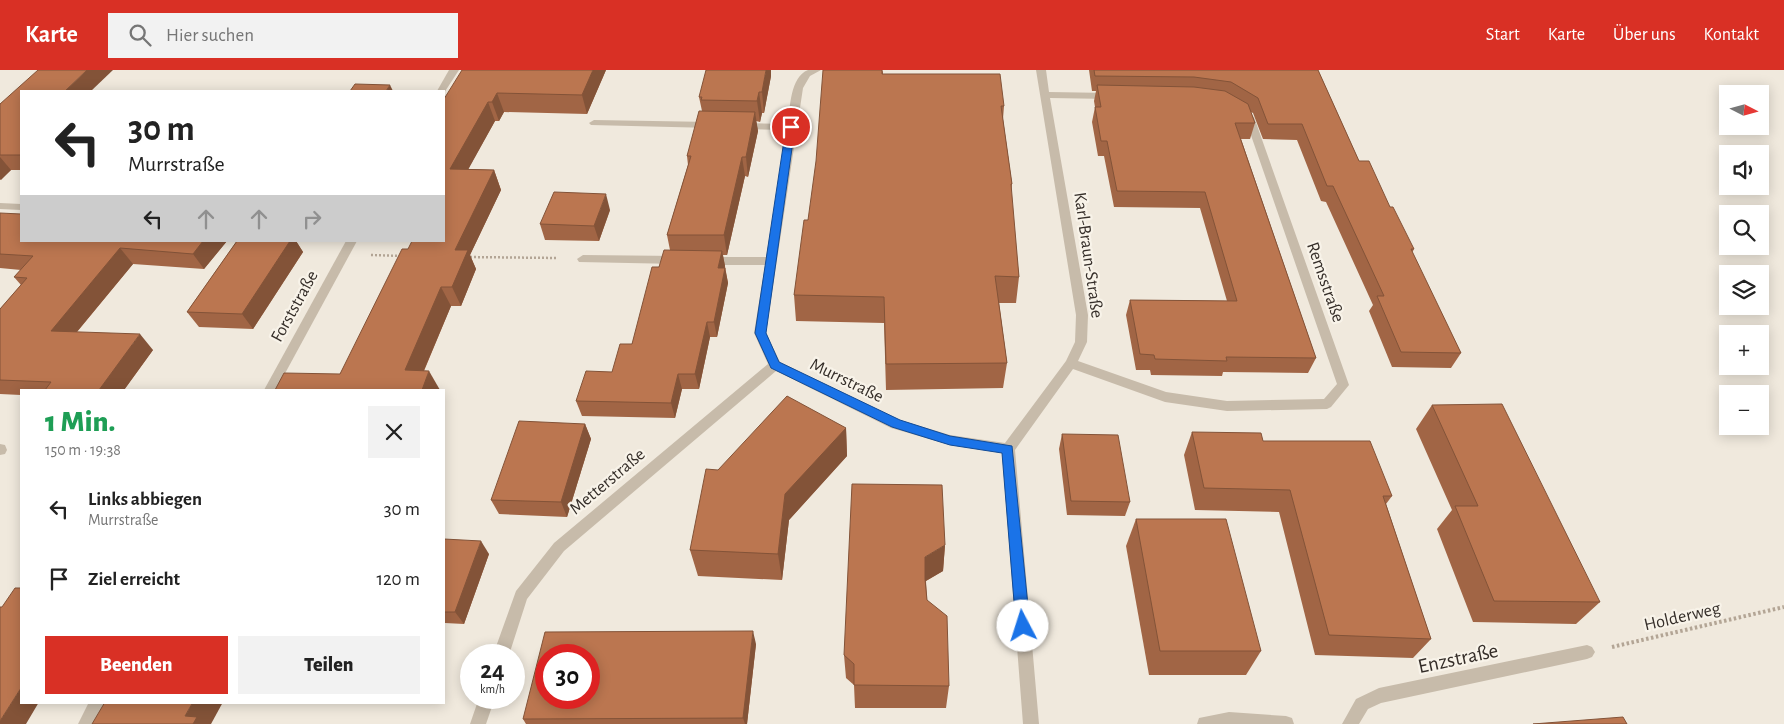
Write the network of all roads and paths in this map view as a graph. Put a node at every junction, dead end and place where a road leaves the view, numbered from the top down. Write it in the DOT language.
graph roads {
  1 [pos="454,70"];
  2 [pos="1041,70"];
  3 [pos="807,71"];
  4 [pos="442,90"];
  5 [pos="1045,95"];
  6 [pos="1123,96"];
  7 [pos="1236,109"];
  8 [pos="594,122"];
  9 [pos="791,127"];
  10 [pos="0,206"];
  11 [pos="20,207"];
  12 [pos="351,242"];
  13 [pos="345,254"];
  14 [pos="404,256"];
  15 [pos="464,257"];
  16 [pos="583,259"];
  17 [pos="770,261"];
  18 [pos="1071,363"];
  19 [pos="775,365"];
  20 [pos="271,389"];
  21 [pos="1008,450"];
  22 [pos="1784,607"];
  23 [pos="505,644"];
  24 [pos="1587,652"];
  25 [pos="97,704"];
  26 [pos="483,709"];
  27 [pos="86,724"];
  28 [pos="478,724"];
  29 [pos="1031,724"];
  30 [pos="1205,724"];
  31 [pos="1286,724"];
  32 [pos="1350,724"];
  1 -- 4 [label="street"];
  2 -- 5 [label="street, Karl-Braun-Straße"];
  3 -- 9 [label="street"];
  5 -- 6 [label="street"];
  5 -- 18 [label="street, Karl-Braun-Straße"];
  7 -- 18 [label="street, Remsstraße"];
  8 -- 9 [label="street"];
  9 -- 17 [label="street"];
  10 -- 11 [label="street"];
  12 -- 13 [label="street, Forststraße"];
  13 -- 14 [label="path"];
  13 -- 20 [label="street, Forststraße"];
  15 -- 16 [label="path"];
  16 -- 17 [label="street"];
  17 -- 19 [label="street"];
  18 -- 21 [label="street, Karl-Braun-Straße"];
  19 -- 21 [label="street, Murrstraße"];
  19 -- 23 [label="street, Metterstraße"];
  21 -- 29 [label="street"];
  22 -- 24 [label="path, Holderweg"];
  24 -- 32 [label="street, Enzstraße"];
  25 -- 27 [label="street"];
  26 -- 28 [label="street"];
  30 -- 31 [label="street"];
}
